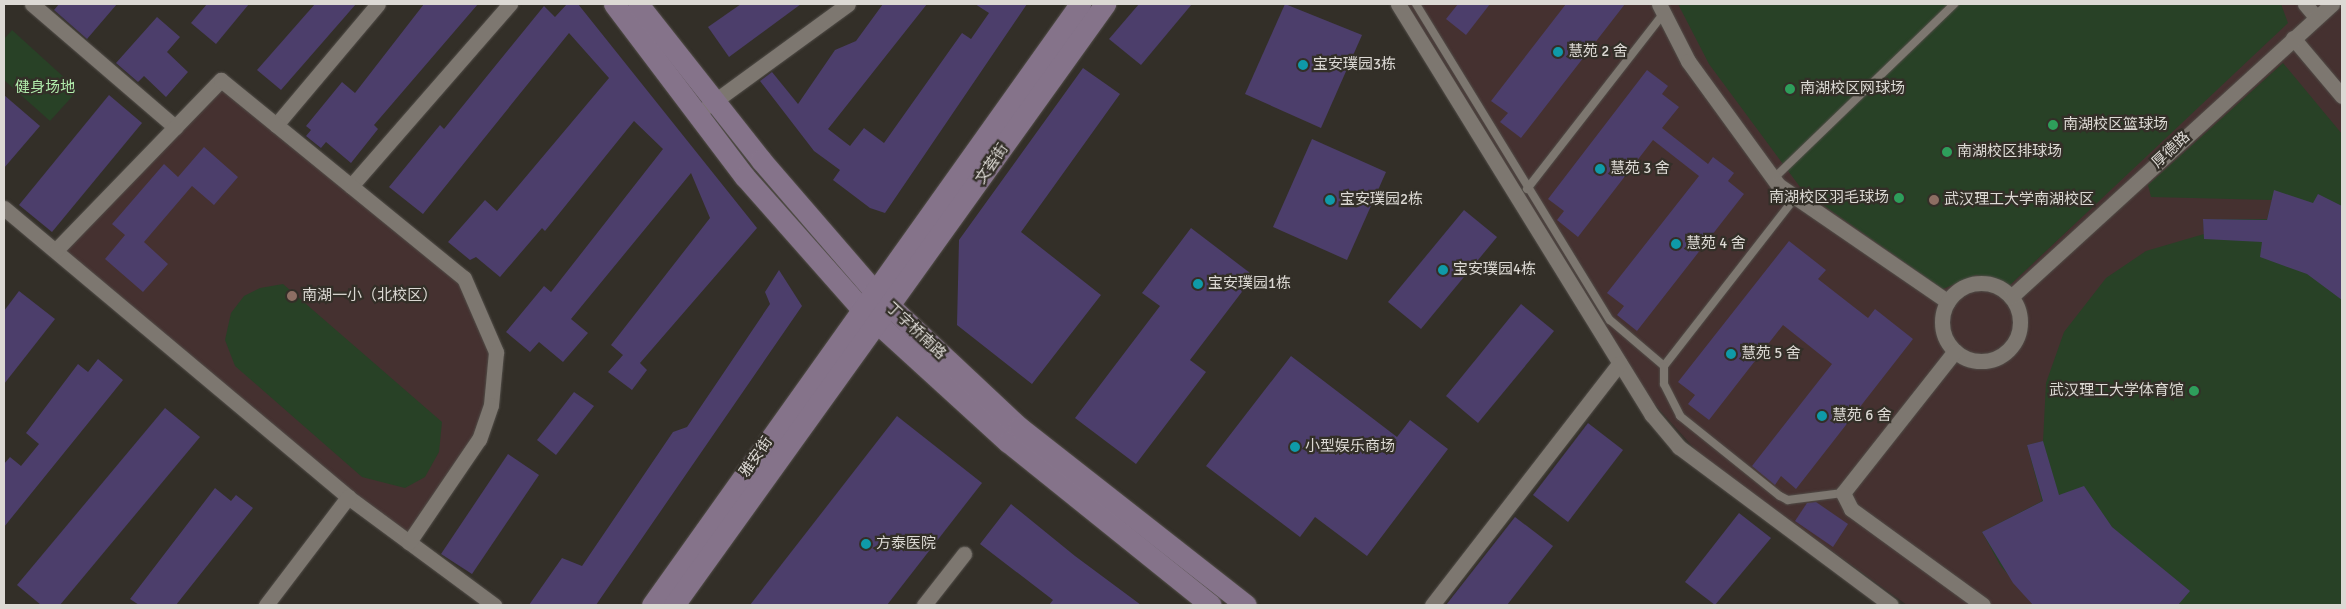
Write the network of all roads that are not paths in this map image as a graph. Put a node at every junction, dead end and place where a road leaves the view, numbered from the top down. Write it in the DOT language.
graph roads {
  1 [pos="32,4"];
  2 [pos="378,4"];
  3 [pos="510,4"];
  4 [pos="614,4"];
  5 [pos="638,4"];
  6 [pos="848,4"];
  7 [pos="1080,4"];
  8 [pos="1105,4"];
  9 [pos="1398,4"];
  10 [pos="1416,4"];
  11 [pos="1954,4"];
  12 [pos="2305,4"];
  13 [pos="2332,4"];
  14 [pos="1661,9"];
  15 [pos="2316,17"];
  16 [pos="2293,38"];
  17 [pos="2342,96"];
  18 [pos="706,109"];
  19 [pos="276,125"];
  20 [pos="175,127"];
  21 [pos="1774,179"];
  22 [pos="351,186"];
  23 [pos="1527,189"];
  24 [pos="1794,199"];
  25 [pos="4,208"];
  26 [pos="56,250"];
  27 [pos="874,290"];
  28 [pos="2011,296"];
  29 [pos="1948,302"];
  30 [pos="891,307"];
  31 [pos="861,308"];
  32 [pos="879,324"];
  33 [pos="1955,351"];
  34 [pos="1620,363"];
  35 [pos="1664,366"];
  36 [pos="1843,493"];
  37 [pos="348,497"];
  38 [pos="409,542"];
  39 [pos="964,554"];
  40 [pos="266,605"];
  41 [pos="494,605"];
  42 [pos="652,605"];
  43 [pos="674,605"];
  44 [pos="924,605"];
  45 [pos="1211,605"];
  46 [pos="1246,605"];
  47 [pos="1432,605"];
  48 [pos="1891,605"];
  49 [pos="1983,605"];
  1 -- 20 [label="street"];
  2 -- 19 [label="street"];
  3 -- 22 [label="street"];
  4 -- 18 [label="main road, 丁字桥南路"];
  5 -- 18 [label="main road, 丁字桥南路"];
  6 -- 18 [label="street"];
  7 -- 27 [label="main road, 文荟街"];
  8 -- 30 [label="main road, 文荟街"];
  9 -- 34 [label="street"];
  10 -- 23 [label="lane"];
  11 -- 21 [label="lane"];
  12 -- 15 [label="street"];
  13 -- 15 [label="street, 厚德路"];
  14 -- 21 [label="street"];
  14 -- 23 [label="lane"];
  15 -- 16 [label="street, 厚德路"];
  16 -- 17 [label="street"];
  16 -- 28 [label="street, 厚德路"];
  18 -- 27 [label="main road, 丁字桥南路"];
  18 -- 31 [label="main road, 丁字桥南路"];
  19 -- 20 [label="street"];
  19 -- 22 [label="street"];
  20 -- 26 [label="street"];
  21 -- 24 [label="street"];
  22 -- 38 [label="street"];
  23 -- 35 [label="lane"];
  24 -- 29 [label="street"];
  24 -- 35 [label="lane"];
  25 -- 26 [label="street"];
  26 -- 37 [label="street"];
  27 -- 30 [label="main road, 丁字桥南路"];
  27 -- 31 [label="main road, 文荟街"];
  28 -- 29 [label="street"];
  28 -- 33 [label="street"];
  29 -- 33 [label="street"];
  30 -- 32 [label="main road, 文荟街"];
  30 -- 46 [label="main road, 丁字桥南路"];
  31 -- 32 [label="main road, 丁字桥南路"];
  31 -- 42 [label="main road, 雅安街"];
  32 -- 43 [label="main road, 雅安街"];
  32 -- 45 [label="main road, 丁字桥南路"];
  33 -- 36 [label="street"];
  34 -- 47 [label="street"];
  34 -- 48 [label="street"];
  35 -- 36 [label="lane"];
  36 -- 49 [label="street"];
  37 -- 38 [label="street"];
  37 -- 40 [label="street"];
  38 -- 41 [label="street"];
  39 -- 44 [label="street"];
}
